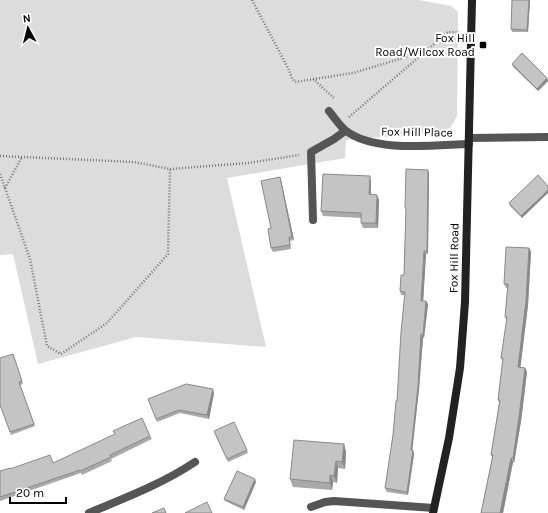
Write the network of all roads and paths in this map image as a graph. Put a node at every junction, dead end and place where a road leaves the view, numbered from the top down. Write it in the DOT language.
graph roads {
  1 [pos="252,0"];
  2 [pos="472,0"];
  3 [pos="471,32"];
  4 [pos="426,51"];
  5 [pos="313,79"];
  6 [pos="329,111"];
  7 [pos="342,128"];
  8 [pos="548,137"];
  9 [pos="469,141"];
  10 [pos="311,152"];
  11 [pos="0,156"];
  12 [pos="22,157"];
  13 [pos="170,169"];
  14 [pos="0,174"];
  15 [pos="5,188"];
  16 [pos="313,220"];
  17 [pos="195,462"];
  18 [pos="311,506"];
  19 [pos="434,511"];
  20 [pos="89,513"];
  1 -- 5 [label="path"];
  2 -- 3 [label="street, Fox Hill Road"];
  3 -- 4 [label="path"];
  3 -- 9 [label="street, Fox Hill Road"];
  4 -- 5 [label="path"];
  4 -- 7 [label="path"];
  5 -- 6 [label="path"];
  6 -- 7 [label="street, Fox Hill Place"];
  7 -- 9 [label="street, Fox Hill Place"];
  7 -- 10 [label="street"];
  8 -- 9 [label="street, Fox Hill Place"];
  9 -- 19 [label="street, Fox Hill Road"];
  10 -- 13 [label="path"];
  10 -- 16 [label="street"];
  11 -- 12 [label="path"];
  12 -- 13 [label="path"];
  12 -- 15 [label="path"];
  13 -- 15 [label="path"];
  14 -- 15 [label="path"];
  17 -- 20 [label="street"];
  18 -- 19 [label="street"];
}
